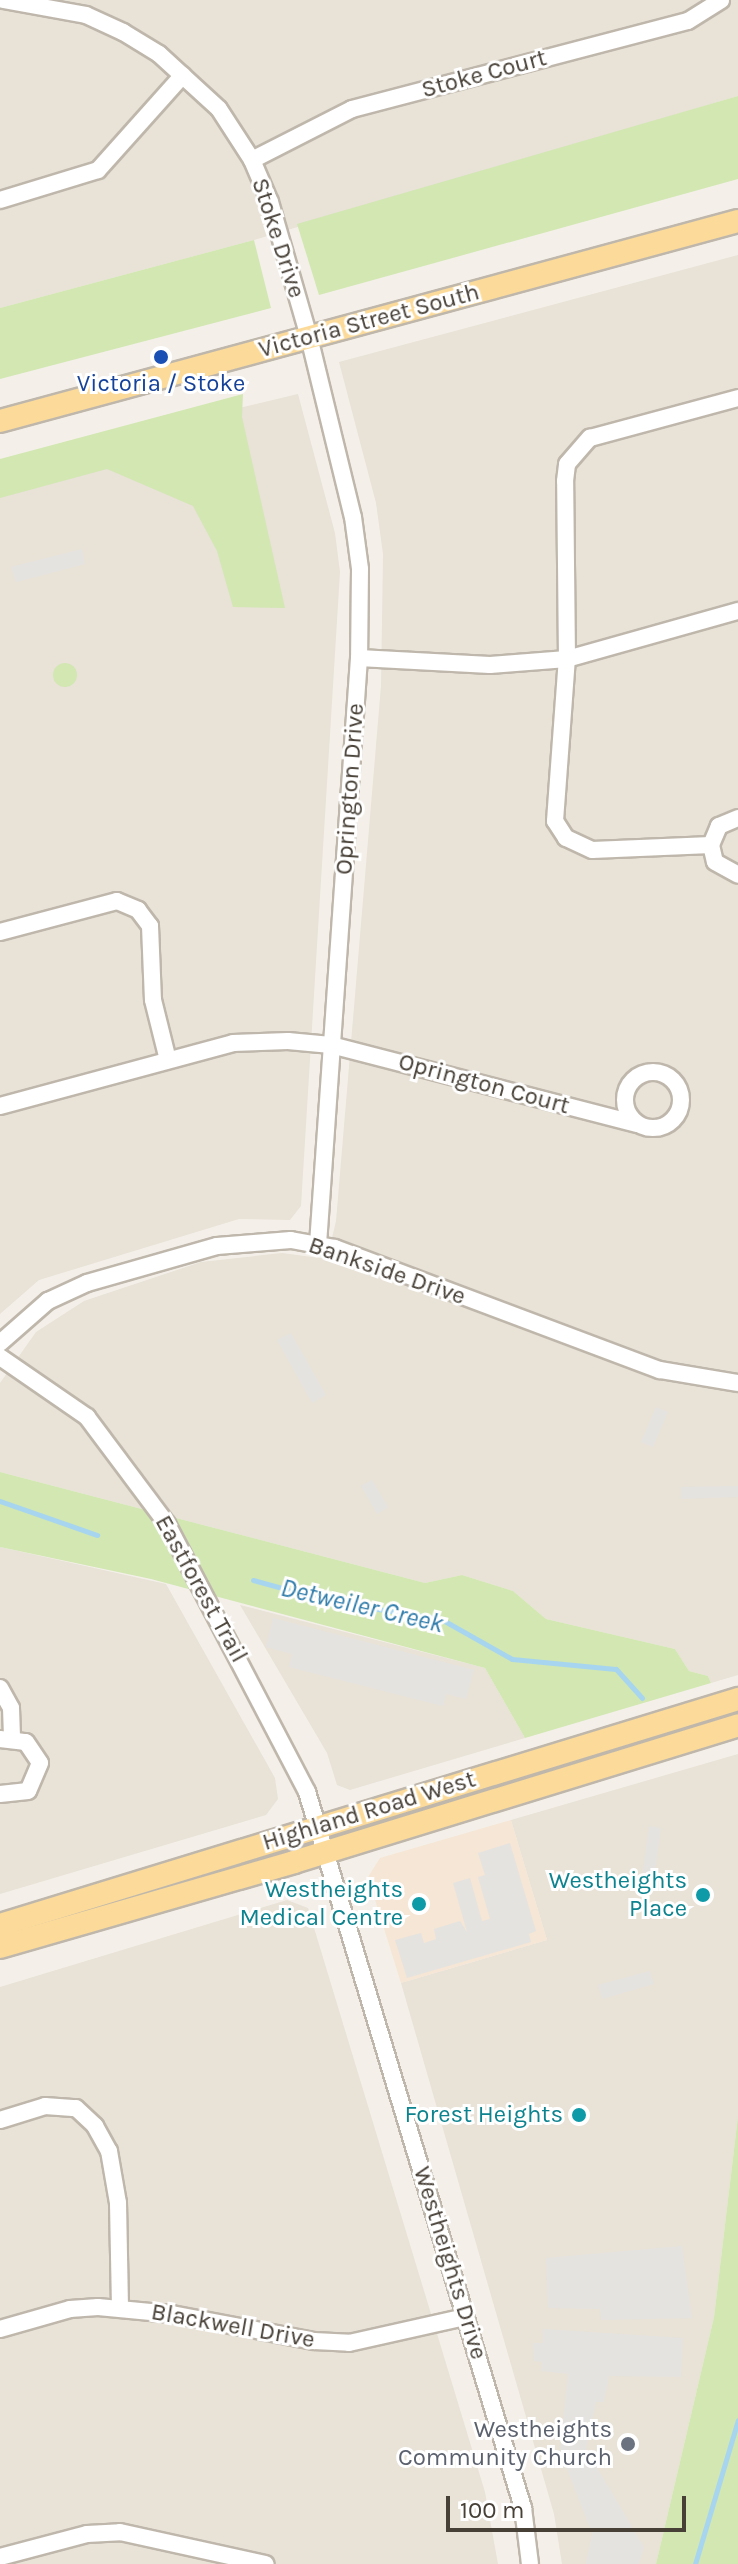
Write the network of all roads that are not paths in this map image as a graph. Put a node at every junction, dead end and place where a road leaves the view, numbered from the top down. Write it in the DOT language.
graph roads {
  1 [pos="3,0"];
  2 [pos="721,0"];
  3 [pos="731,0"];
  4 [pos="738,3"];
  5 [pos="183,75"];
  6 [pos="252,160"];
  7 [pos="0,200"];
  8 [pos="738,221"];
  9 [pos="309,337"];
  10 [pos="738,398"];
  11 [pos="0,421"];
  12 [pos="738,611"];
  13 [pos="359,658"];
  14 [pos="567,659"];
  15 [pos="738,818"];
  16 [pos="711,845"];
  17 [pos="738,875"];
  18 [pos="0,932"];
  19 [pos="331,1045"];
  20 [pos="168,1060"];
  21 [pos="0,1106"];
  22 [pos="636,1124"];
  23 [pos="318,1245"];
  24 [pos="0,1343"];
  25 [pos="0,1357"];
  26 [pos="738,1383"];
  27 [pos="0,1688"];
  28 [pos="738,1699"];
  29 [pos="738,1725"];
  30 [pos="6,1738"];
  31 [pos="0,1794"];
  32 [pos="318,1826"];
  33 [pos="326,1853"];
  34 [pos="0,1925"];
  35 [pos="0,1947"];
  36 [pos="0,2120"];
  37 [pos="120,2308"];
  38 [pos="465,2317"];
  39 [pos="0,2329"];
  40 [pos="0,2557"];
  41 [pos="266,2564"];
  42 [pos="530,2564"];
  1 -- 5 [label="street, Stoke Drive"];
  2 -- 6 [label="street, Stoke Court"];
  3 -- 4 [label="street"];
  5 -- 6 [label="street, Stoke Drive"];
  5 -- 7 [label="street"];
  6 -- 9 [label="street, Stoke Drive"];
  8 -- 9 [label="main road, Victoria Street South"];
  9 -- 11 [label="main road, Victoria Street South"];
  9 -- 13 [label="street, Oprington Drive"];
  10 -- 14 [label="street"];
  12 -- 14 [label="street"];
  13 -- 14 [label="street"];
  13 -- 19 [label="street, Oprington Drive"];
  14 -- 16 [label="street"];
  15 -- 16 [label="street"];
  16 -- 17 [label="street"];
  18 -- 20 [label="street"];
  19 -- 20 [label="street, Oprington Court"];
  19 -- 22 [label="street, Oprington Court"];
  19 -- 23 [label="street, Oprington Drive"];
  20 -- 21 [label="street, Oprington Court"];
  23 -- 24 [label="street, Bankside Drive"];
  23 -- 26 [label="street, Bankside Drive"];
  25 -- 32 [label="street, Eastforest Trail"];
  27 -- 30 [label="street"];
  28 -- 32 [label="main road, Highland Road West"];
  29 -- 33 [label="main road, Highland Road West"];
  30 -- 31 [label="street"];
  32 -- 33 [label="street, Westheights Drive"];
  32 -- 34 [label="main road, Highland Road West"];
  33 -- 35 [label="main road, Highland Road West"];
  33 -- 38 [label="street, Westheights Drive"];
  36 -- 37 [label="street"];
  37 -- 38 [label="street, Blackwell Drive"];
  37 -- 39 [label="street, Blackwell Drive"];
  38 -- 42 [label="street, Westheights Drive"];
  40 -- 41 [label="street"];
}
